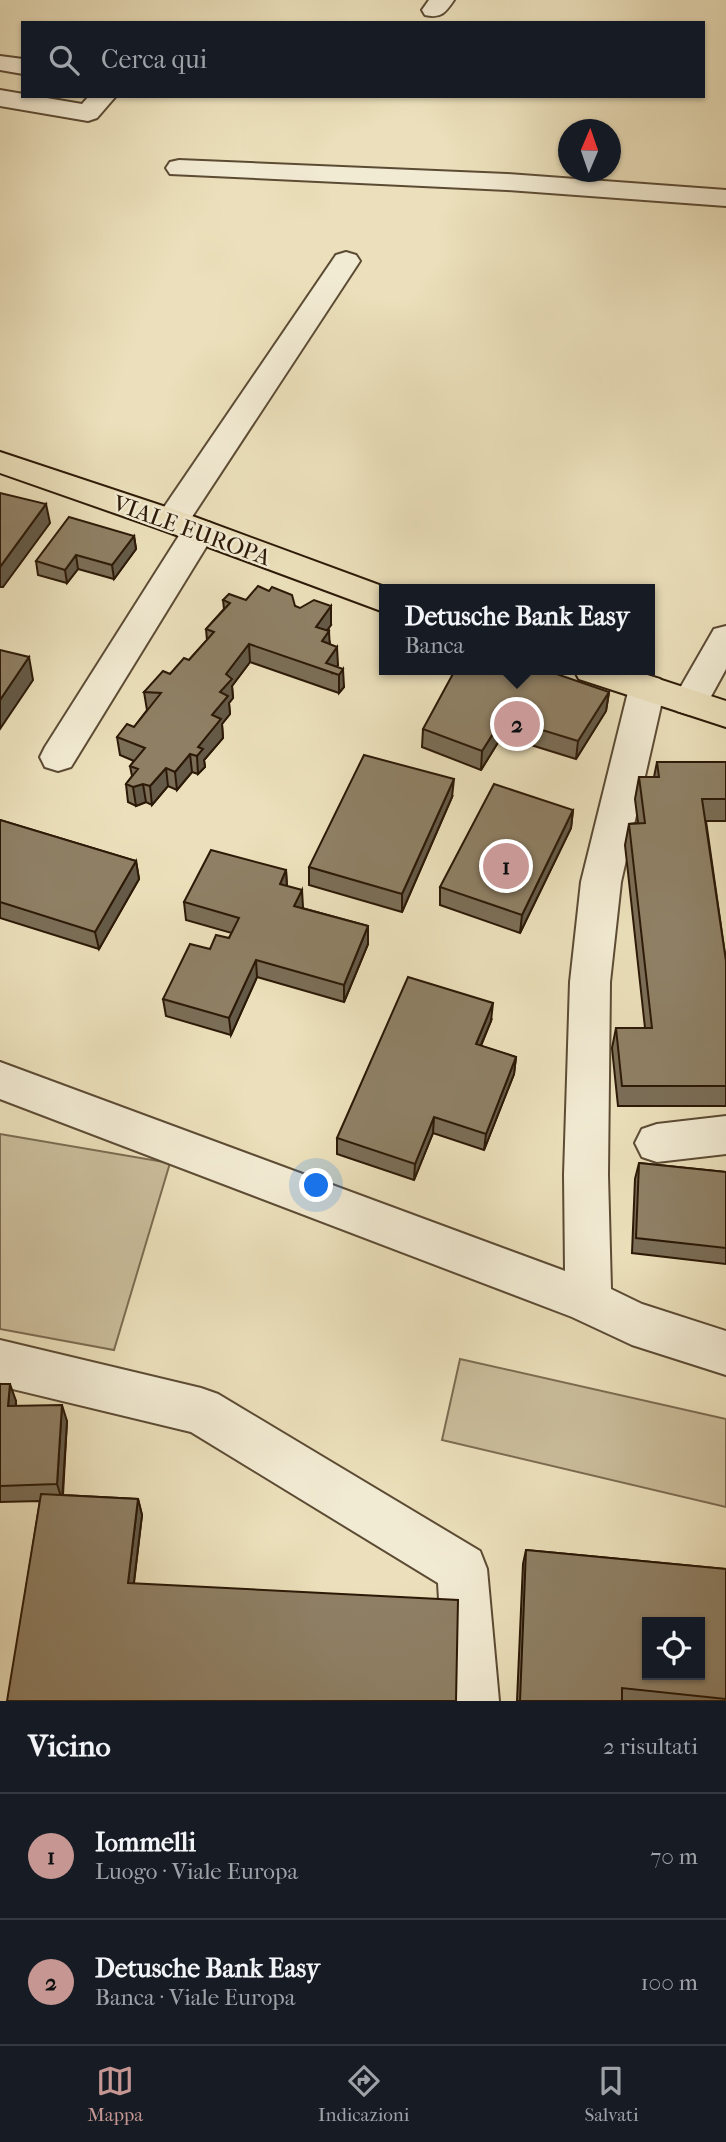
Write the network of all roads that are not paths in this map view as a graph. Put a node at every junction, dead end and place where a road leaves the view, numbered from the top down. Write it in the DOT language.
graph roads {
  1 [pos="0,63"];
  2 [pos="21,67"];
  3 [pos="101,98"];
  4 [pos="0,99"];
  5 [pos="179,168"];
  6 [pos="726,198"];
  7 [pos="346,261"];
  8 [pos="0,462"];
  9 [pos="185,526"];
  10 [pos="379,598"];
  11 [pos="726,638"];
  12 [pos="607,675"];
  13 [pos="647,688"];
  14 [pos="690,702"];
  15 [pos="726,714"];
  16 [pos="58,757"];
  17 [pos="0,1080"];
  18 [pos="726,1135"];
  19 [pos="657,1143"];
  20 [pos="589,1301"];
  21 [pos="726,1353"];
  22 [pos="0,1363"];
  23 [pos="472,1701"];
  1 -- 2 [label="street"];
  3 -- 4 [label="street"];
  5 -- 6 [label="street"];
  7 -- 9 [label="street"];
  8 -- 9 [label="main road, VIALE EUROPA"];
  9 -- 10 [label="main road, VIALE EUROPA"];
  9 -- 16 [label="street"];
  11 -- 14 [label="street"];
  12 -- 13 [label="main road"];
  13 -- 14 [label="main road"];
  13 -- 20 [label="street"];
  14 -- 15 [label="main road"];
  17 -- 20 [label="street"];
  18 -- 19 [label="street"];
  20 -- 21 [label="street"];
  22 -- 23 [label="street"];
}
